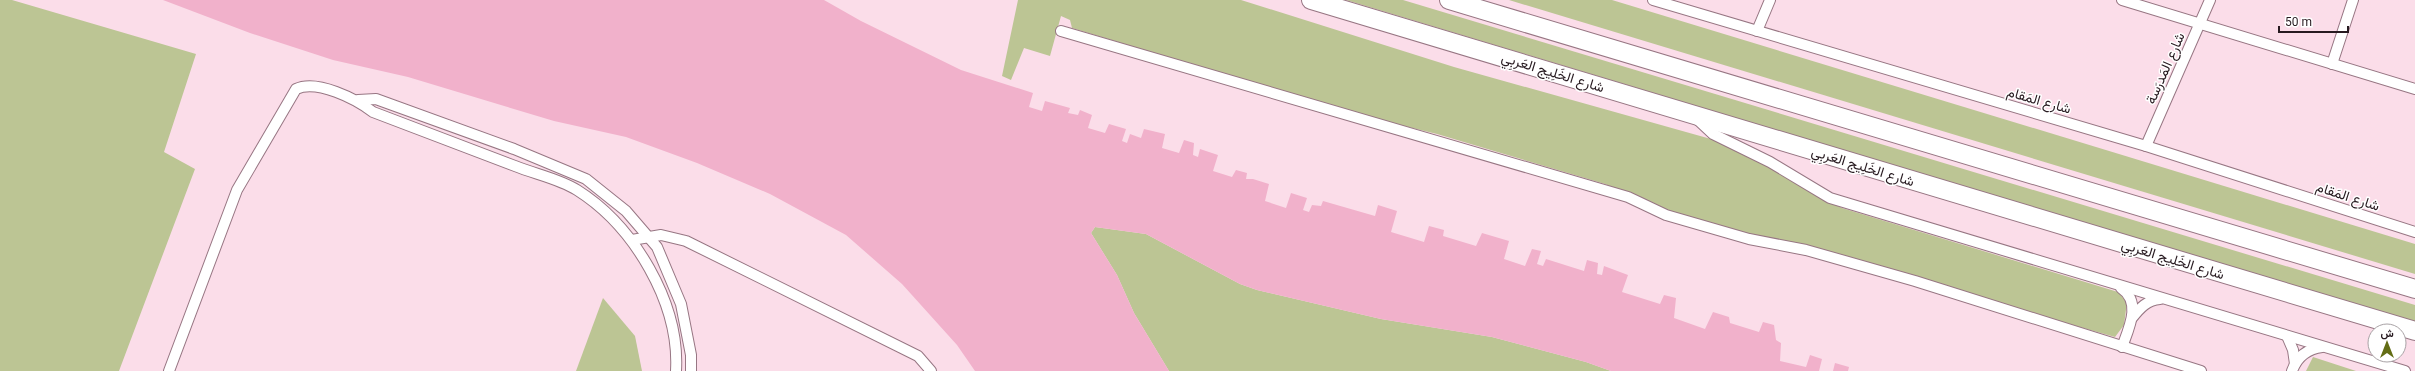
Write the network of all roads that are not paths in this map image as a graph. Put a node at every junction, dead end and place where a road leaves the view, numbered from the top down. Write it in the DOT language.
graph roads {
  1 [pos="1311,0"];
  2 [pos="1449,0"];
  3 [pos="1653,0"];
  4 [pos="1770,0"];
  5 [pos="2122,0"];
  6 [pos="2210,0"];
  7 [pos="2353,0"];
  8 [pos="2199,24"];
  9 [pos="1757,31"];
  10 [pos="1061,32"];
  11 [pos="2332,64"];
  12 [pos="2415,89"];
  13 [pos="358,100"];
  14 [pos="1694,115"];
  15 [pos="2146,146"];
  16 [pos="2415,232"];
  17 [pos="649,236"];
  18 [pos="632,240"];
  19 [pos="2118,285"];
  20 [pos="2415,289"];
  21 [pos="2160,299"];
  22 [pos="2132,318"];
  23 [pos="2415,331"];
  24 [pos="2287,336"];
  25 [pos="2122,347"];
  26 [pos="2322,347"];
  27 [pos="2293,367"];
  28 [pos="169,371"];
  29 [pos="676,371"];
  30 [pos="691,371"];
  31 [pos="931,371"];
  32 [pos="2201,371"];
  33 [pos="2405,371"];
  1 -- 14 [label="highway, شارع الخَلِيج العَربِي"];
  2 -- 20 [label="highway"];
  3 -- 9 [label="street, شارع المَقام"];
  4 -- 9 [label="street"];
  5 -- 8 [label="street"];
  6 -- 8 [label="street, شارع المَدرَسة"];
  7 -- 11 [label="street"];
  8 -- 11 [label="street"];
  8 -- 15 [label="street, شارع المَدرَسة"];
  9 -- 15 [label="street, شارع المَقام"];
  10 -- 25 [label="street"];
  11 -- 12 [label="street"];
  13 -- 17 [label="street"];
  13 -- 18 [label="street"];
  13 -- 28 [label="street"];
  14 -- 19 [label="street"];
  14 -- 23 [label="highway, شارع الخَلِيج العَربِي"];
  15 -- 16 [label="street, شارع المَقام"];
  17 -- 18 [label="street"];
  17 -- 30 [label="street"];
  17 -- 31 [label="street"];
  18 -- 29 [label="street"];
  19 -- 21 [label="street"];
  19 -- 22 [label="street"];
  21 -- 22 [label="street"];
  21 -- 24 [label="street"];
  22 -- 25 [label="street"];
  24 -- 26 [label="street"];
  24 -- 27 [label="street"];
  25 -- 32 [label="street"];
  26 -- 27 [label="street"];
  26 -- 33 [label="street"];
}
